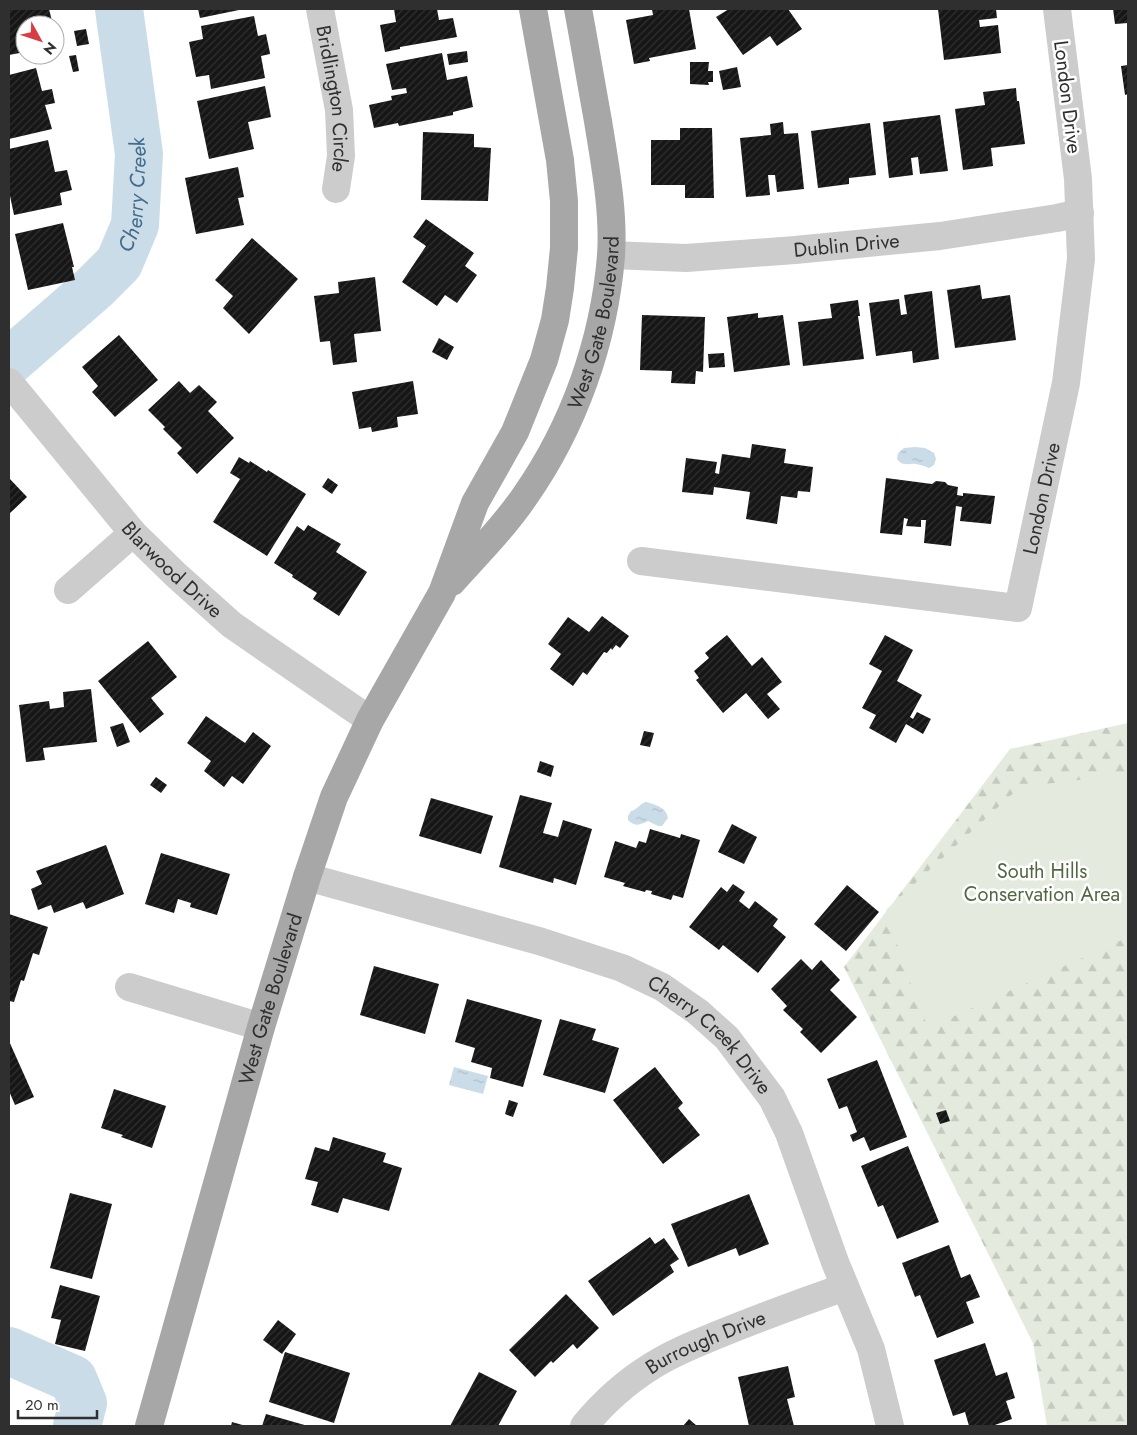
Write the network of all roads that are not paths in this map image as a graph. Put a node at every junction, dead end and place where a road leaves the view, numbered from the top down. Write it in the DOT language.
graph roads {
  1 [pos="320,9"];
  2 [pos="533,9"];
  3 [pos="578,9"];
  4 [pos="1057,9"];
  5 [pos="336,189"];
  6 [pos="1080,213"];
  7 [pos="611,255"];
  8 [pos="11,386"];
  9 [pos="133,533"];
  10 [pos="641,561"];
  11 [pos="68,590"];
  12 [pos="442,593"];
  13 [pos="370,720"];
  14 [pos="307,876"];
  15 [pos="129,987"];
  16 [pos="261,1027"];
  17 [pos="845,1287"];
  18 [pos="150,1426"];
  19 [pos="584,1426"];
  20 [pos="890,1426"];
  1 -- 5 [label="street, Bridlington Circle"];
  2 -- 12 [label="main road, West Gate Boulevard"];
  3 -- 7 [label="main road, West Gate Boulevard"];
  4 -- 6 [label="street, London Drive"];
  6 -- 7 [label="street, Dublin Drive"];
  6 -- 10 [label="street, London Drive"];
  7 -- 12 [label="main road, West Gate Boulevard"];
  8 -- 9 [label="street, Blarwood Drive"];
  9 -- 11 [label="street"];
  9 -- 13 [label="street, Blarwood Drive"];
  12 -- 13 [label="main road, West Gate Boulevard"];
  13 -- 14 [label="main road, West Gate Boulevard"];
  14 -- 16 [label="main road, West Gate Boulevard"];
  14 -- 17 [label="street, Cherry Creek Drive"];
  15 -- 16 [label="street"];
  16 -- 18 [label="main road, West Gate Boulevard"];
  17 -- 19 [label="street, Burrough Drive"];
  17 -- 20 [label="street, Cherry Creek Drive"];
}
